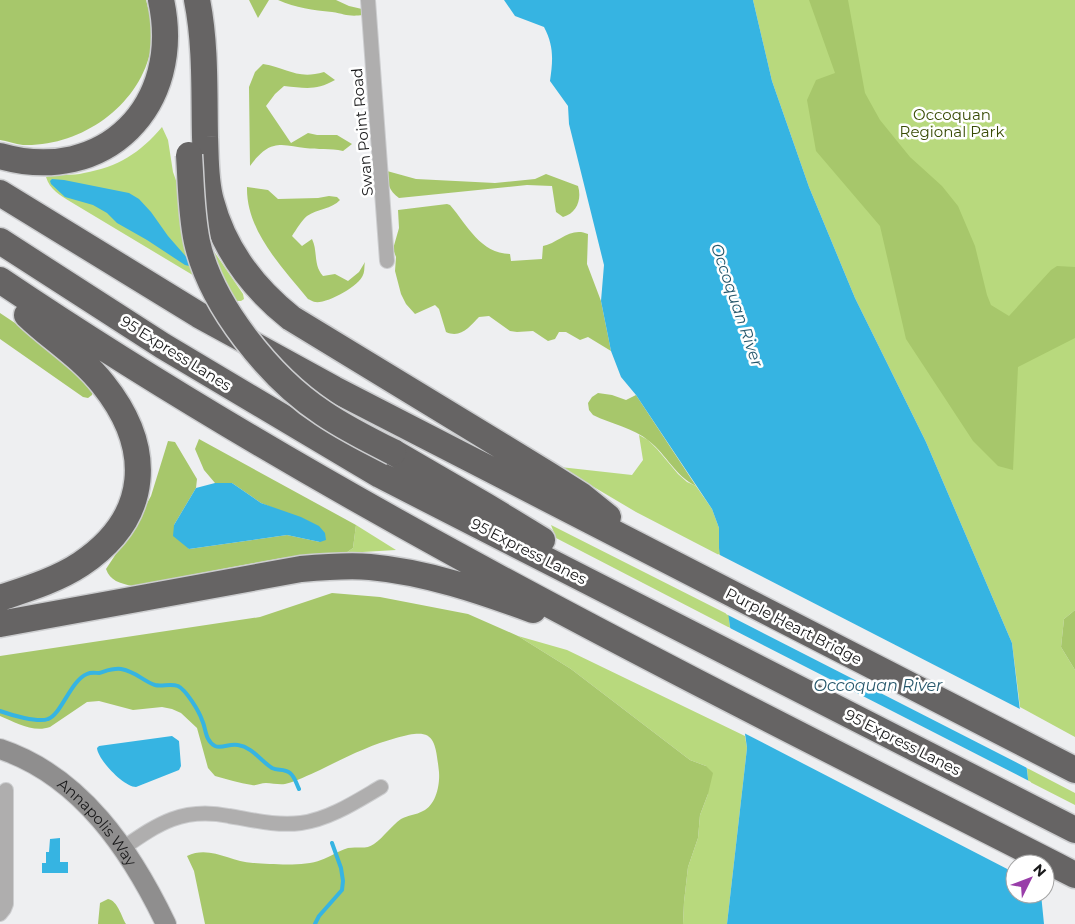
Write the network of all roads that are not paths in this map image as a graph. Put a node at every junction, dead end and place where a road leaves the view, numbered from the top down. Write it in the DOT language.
graph roads {
  1 [pos="162,0"];
  2 [pos="177,0"];
  3 [pos="198,0"];
  4 [pos="368,0"];
  5 [pos="0,156"];
  6 [pos="0,193"];
  7 [pos="0,241"];
  8 [pos="387,261"];
  9 [pos="0,280"];
  10 [pos="0,288"];
  11 [pos="647,550"];
  12 [pos="0,598"];
  13 [pos="665,620"];
  14 [pos="0,624"];
  15 [pos="614,639"];
  16 [pos="0,749"];
  17 [pos="1075,770"];
  18 [pos="382,787"];
  19 [pos="6,790"];
  20 [pos="1075,830"];
  21 [pos="123,848"];
  22 [pos="1075,875"];
  23 [pos="0,914"];
  24 [pos="166,924"];
  1 -- 5 [label="highway"];
  2 -- 13 [label="highway, bridge"];
  3 -- 11 [label="highway"];
  4 -- 8 [label="street, Swan Point Road"];
  6 -- 11 [label="highway"];
  7 -- 13 [label="highway, 95 Express Lanes"];
  9 -- 15 [label="highway"];
  10 -- 12 [label="highway"];
  11 -- 17 [label="highway, Purple Heart Bridge"];
  13 -- 20 [label="highway, 95 Express Lanes"];
  14 -- 15 [label="highway"];
  15 -- 22 [label="highway"];
  16 -- 21 [label="street, Annapolis Way"];
  18 -- 21 [label="street"];
  19 -- 23 [label="street"];
  21 -- 24 [label="street, Annapolis Way"];
}
